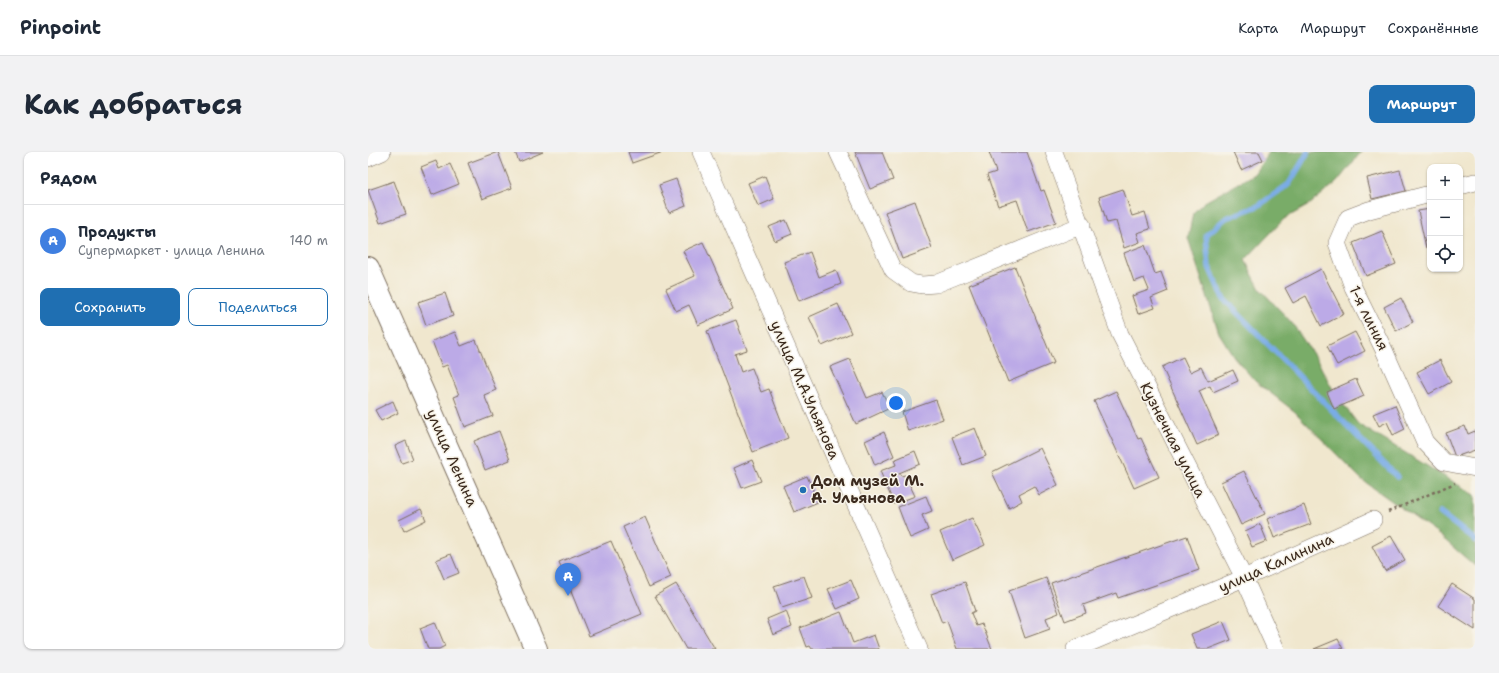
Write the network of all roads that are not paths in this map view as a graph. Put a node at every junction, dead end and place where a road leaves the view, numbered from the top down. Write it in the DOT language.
graph roads {
  1 [pos="382,152"];
  2 [pos="701,152"];
  3 [pos="838,152"];
  4 [pos="1054,152"];
  5 [pos="368,158"];
  6 [pos="1475,182"];
  7 [pos="1463,185"];
  8 [pos="1427,195"];
  9 [pos="1082,225"];
  10 [pos="368,268"];
  11 [pos="1475,468"];
  12 [pos="1373,520"];
  13 [pos="1244,578"];
  14 [pos="536,649"];
  15 [pos="919,649"];
  16 [pos="1075,649"];
  17 [pos="1276,649"];
  1 -- 5 [label="street"];
  2 -- 15 [label="street, улица М.А.Ульянова"];
  3 -- 9 [label="street"];
  4 -- 9 [label="street, Кузнечная улица"];
  6 -- 7 [label="street"];
  8 -- 11 [label="street, 1-я линия"];
  9 -- 13 [label="street, Кузнечная улица"];
  10 -- 14 [label="main road, улица Ленина"];
  12 -- 13 [label="street, улица Калинина"];
  13 -- 16 [label="street, улица Калинина"];
  13 -- 17 [label="street, Кузнечная улица"];
}
